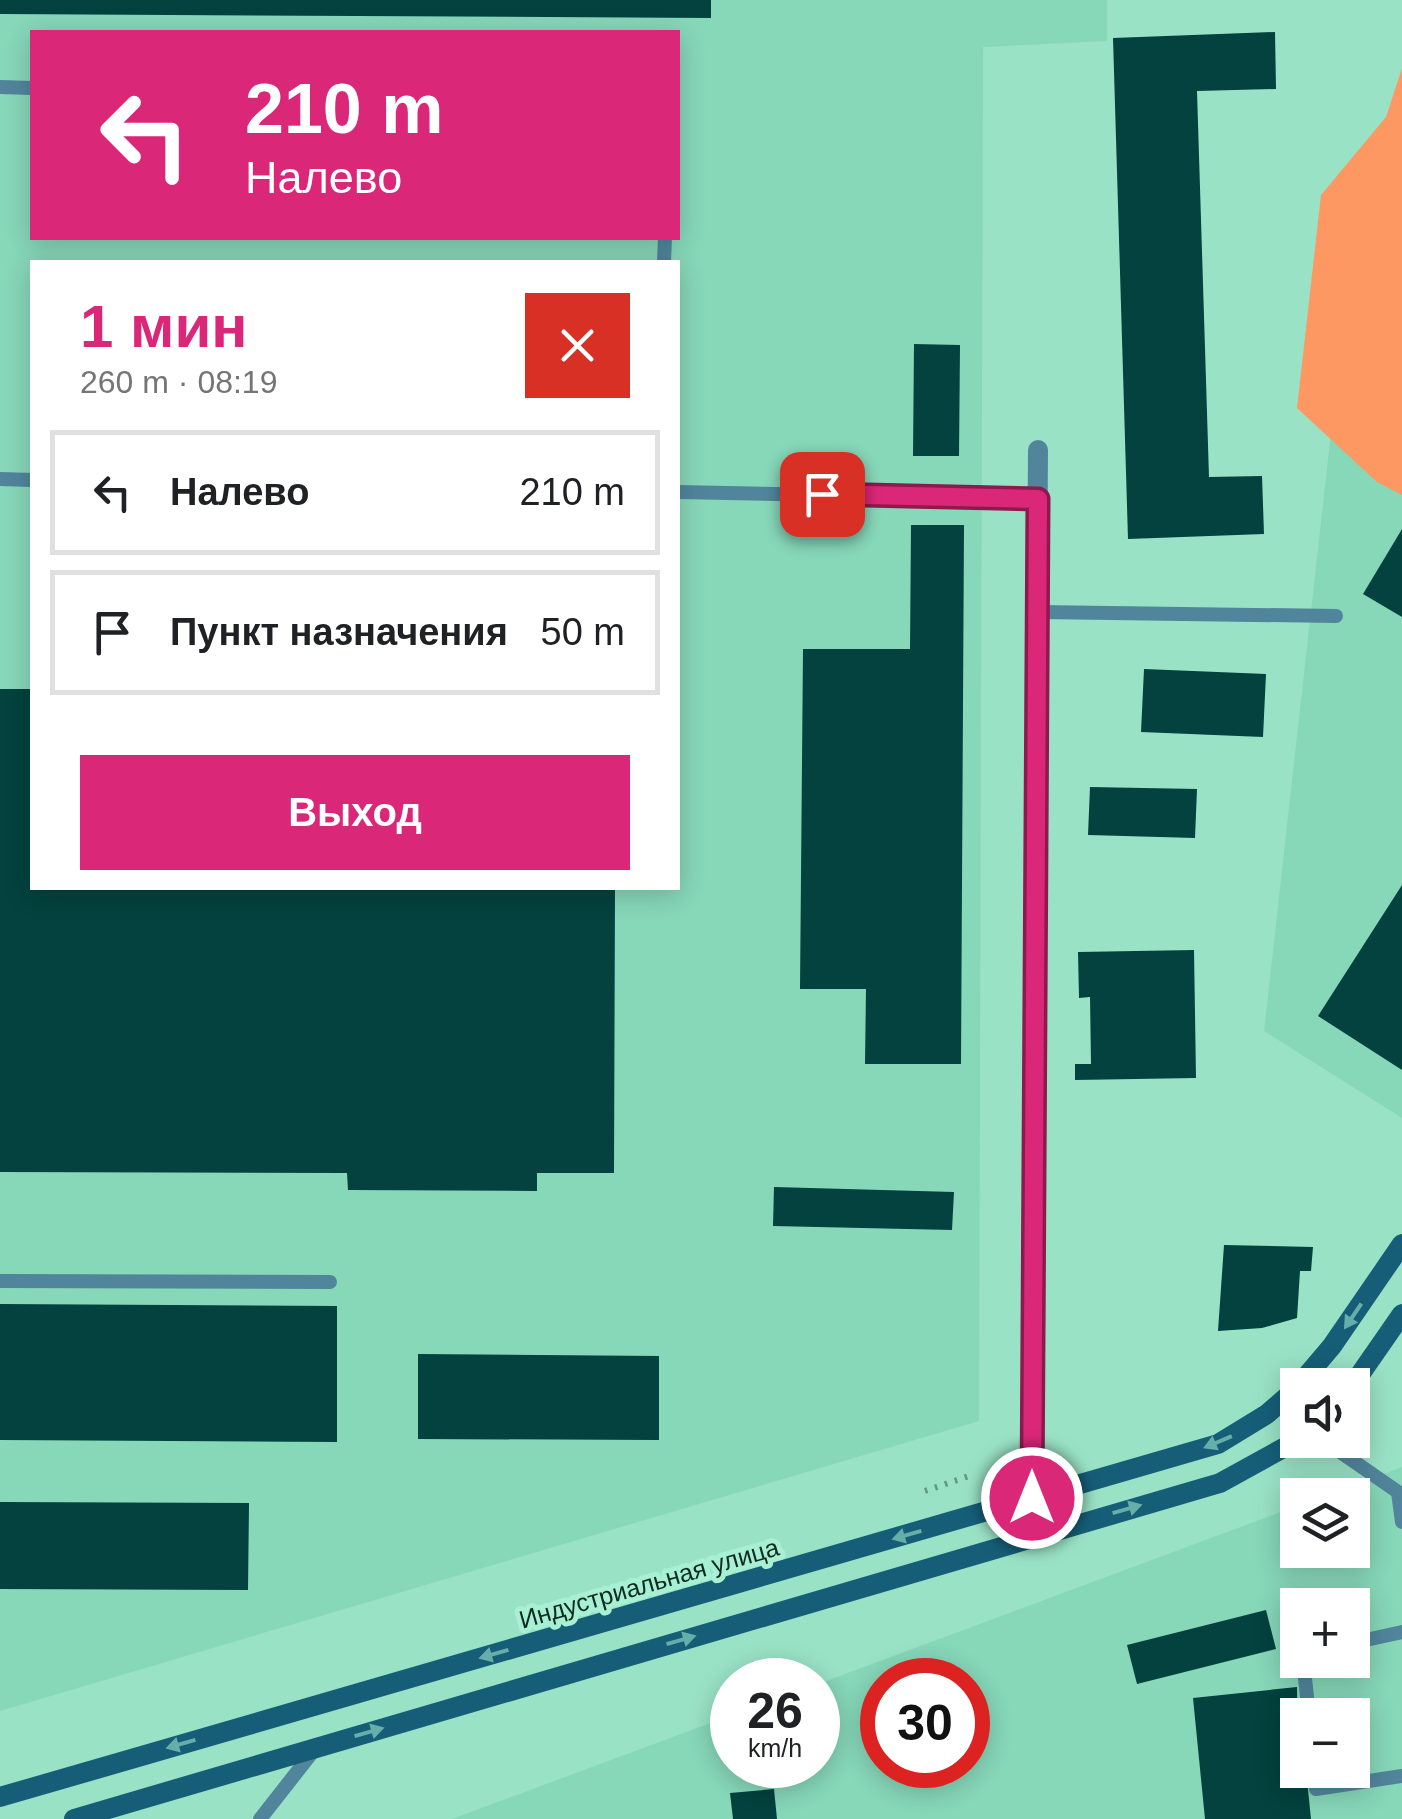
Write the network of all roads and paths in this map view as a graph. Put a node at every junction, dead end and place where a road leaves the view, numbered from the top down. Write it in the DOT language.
graph roads {
  1 [pos="0,87"];
  2 [pos="30,88"];
  3 [pos="1038,450"];
  4 [pos="0,479"];
  5 [pos="30,480"];
  6 [pos="680,492"];
  7 [pos="1038,499"];
  8 [pos="1039,612"];
  9 [pos="1336,616"];
  10 [pos="1402,1244"];
  11 [pos="0,1281"];
  12 [pos="330,1282"];
  13 [pos="1402,1314"];
  14 [pos="1313,1368"];
  15 [pos="1364,1368"];
  16 [pos="1278,1404"];
  17 [pos="1280,1450"];
  18 [pos="1349,1458"];
  19 [pos="969,1476"];
  20 [pos="926,1491"];
  21 [pos="1032,1498"];
  22 [pos="1402,1522"];
  23 [pos="1032,1536"];
  24 [pos="1402,1632"];
  25 [pos="1370,1639"];
  26 [pos="316,1747"];
  27 [pos="1402,1776"];
  28 [pos="1370,1781"];
  29 [pos="0,1797"];
  30 [pos="74,1819"];
  31 [pos="260,1819"];
  1 -- 2 [label="lane"];
  3 -- 7 [label="street"];
  4 -- 5 [label="lane"];
  6 -- 7 [label="lane"];
  7 -- 8 [label="street"];
  8 -- 9 [label="lane"];
  8 -- 21 [label="street"];
  10 -- 14 [label="street, Индустриальная улица, one-way"];
  11 -- 12 [label="lane"];
  13 -- 15 [label="street"];
  16 -- 21 [label="street, Индустриальная улица, one-way"];
  23 -- 17 [label="street, one-way"];
  18 -- 22 [label="lane"];
  19 -- 20 [label="path"];
  21 -- 23 [label="street"];
  21 -- 29 [label="street, Индустриальная улица, one-way"];
  26 -- 23 [label="street, one-way"];
  24 -- 25 [label="lane"];
  26 -- 30 [label="street"];
  26 -- 31 [label="lane"];
  27 -- 28 [label="lane"];
}
